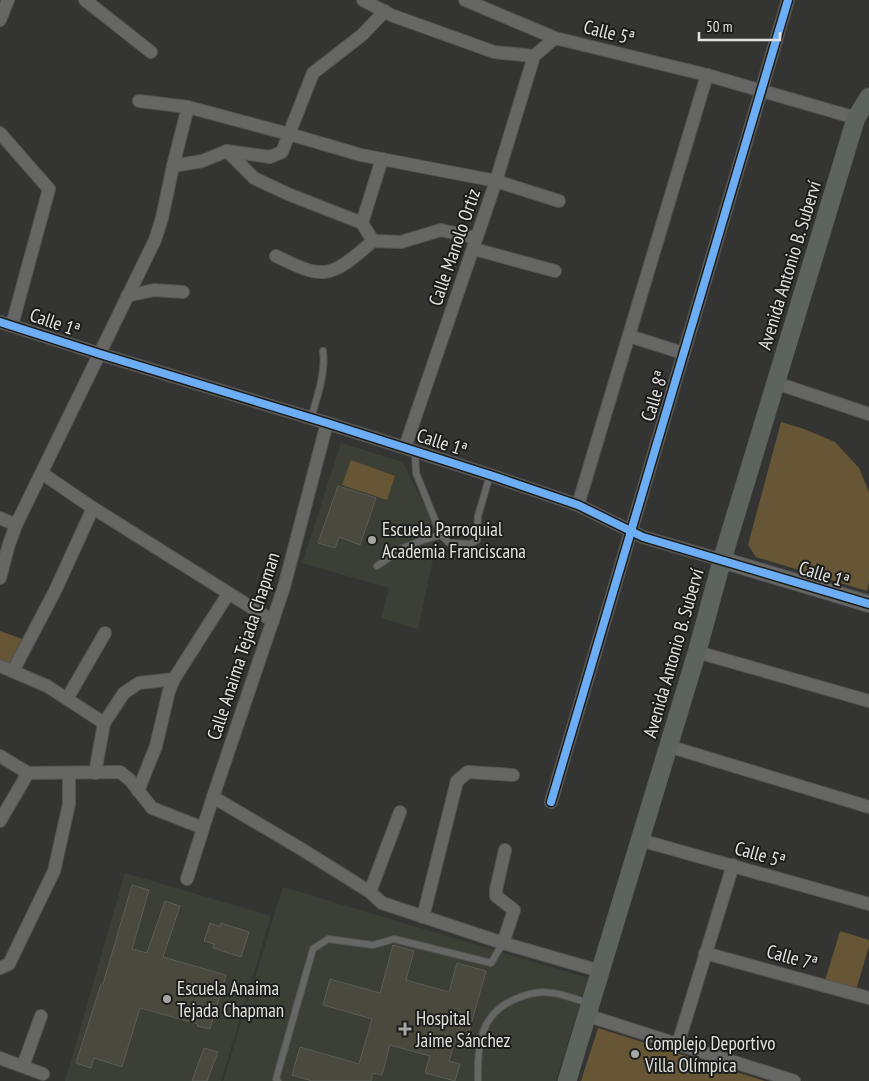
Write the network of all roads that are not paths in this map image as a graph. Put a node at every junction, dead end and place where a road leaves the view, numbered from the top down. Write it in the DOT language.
graph roads {
  1 [pos="8,0"];
  2 [pos="85,0"];
  3 [pos="363,0"];
  4 [pos="465,0"];
  5 [pos="788,0"];
  6 [pos="385,11"];
  7 [pos="0,20"];
  8 [pos="555,38"];
  9 [pos="151,52"];
  10 [pos="534,56"];
  11 [pos="707,75"];
  12 [pos="760,91"];
  13 [pos="869,97"];
  14 [pos="139,101"];
  15 [pos="188,107"];
  16 [pos="856,118"];
  17 [pos="0,133"];
  18 [pos="289,134"];
  19 [pos="227,151"];
  20 [pos="382,159"];
  21 [pos="173,166"];
  22 [pos="496,181"];
  23 [pos="559,201"];
  24 [pos="362,223"];
  25 [pos="373,241"];
  26 [pos="475,244"];
  27 [pos="276,256"];
  28 [pos="555,271"];
  29 [pos="183,292"];
  30 [pos="127,296"];
  31 [pos="6,323"];
  32 [pos="629,336"];
  33 [pos="323,351"];
  34 [pos="683,353"];
  35 [pos="100,354"];
  36 [pos="776,383"];
  37 [pos="869,414"];
  38 [pos="311,418"];
  39 [pos="326,423"];
  40 [pos="410,449"];
  41 [pos="43,474"];
  42 [pos="490,475"];
  43 [pos="578,505"];
  44 [pos="93,508"];
  45 [pos="0,518"];
  46 [pos="16,525"];
  47 [pos="631,530"];
  48 [pos="441,536"];
  49 [pos="4,542"];
  50 [pos="722,560"];
  51 [pos="378,566"];
  52 [pos="0,578"];
  53 [pos="228,594"];
  54 [pos="869,604"];
  55 [pos="273,621"];
  56 [pos="105,633"];
  57 [pos="697,652"];
  58 [pos="0,666"];
  59 [pos="12,671"];
  60 [pos="174,679"];
  61 [pos="68,698"];
  62 [pos="869,701"];
  63 [pos="104,723"];
  64 [pos="668,746"];
  65 [pos="0,756"];
  66 [pos="28,773"];
  67 [pos="69,773"];
  68 [pos="95,773"];
  69 [pos="513,775"];
  70 [pos="138,791"];
  71 [pos="213,797"];
  72 [pos="551,802"];
  73 [pos="869,807"];
  74 [pos="400,812"];
  75 [pos="0,822"];
  76 [pos="203,828"];
  77 [pos="640,840"];
  78 [pos="505,850"];
  79 [pos="734,866"];
  80 [pos="187,879"];
  81 [pos="370,892"];
  82 [pos="869,904"];
  83 [pos="423,917"];
  84 [pos="503,943"];
  85 [pos="705,953"];
  86 [pos="0,968"];
  87 [pos="600,971"];
  88 [pos="869,998"];
  89 [pos="588,1010"];
  90 [pos="41,1016"];
  91 [pos="678,1044"];
  92 [pos="0,1058"];
  93 [pos="23,1066"];
  94 [pos="42,1074"];
  95 [pos="278,1081"];
  96 [pos="478,1081"];
  97 [pos="567,1081"];
  98 [pos="794,1081"];
  1 -- 7 [label="street"];
  2 -- 9 [label="street"];
  3 -- 6 [label="street"];
  4 -- 8 [label="street"];
  5 -- 12 [label="street, Calle 8ª"];
  6 -- 10 [label="street"];
  6 -- 18 [label="street"];
  8 -- 10 [label="street, Calle 5ª"];
  8 -- 11 [label="street, Calle 5ª"];
  10 -- 22 [label="street, Calle Manolo Ortiz"];
  11 -- 12 [label="street, Calle 5ª"];
  11 -- 32 [label="street"];
  12 -- 16 [label="street, Calle 5ª"];
  12 -- 34 [label="street, Calle 8ª"];
  13 -- 16 [label="main road, Avenida Antonio B. Suberví"];
  14 -- 15 [label="street"];
  15 -- 18 [label="street"];
  15 -- 21 [label="street"];
  16 -- 36 [label="main road, Avenida Antonio B. Suberví"];
  17 -- 31 [label="street"];
  18 -- 19 [label="street"];
  18 -- 20 [label="street"];
  19 -- 21 [label="street"];
  19 -- 24 [label="street"];
  20 -- 22 [label="street"];
  20 -- 24 [label="street"];
  21 -- 30 [label="street"];
  22 -- 23 [label="street"];
  22 -- 26 [label="street, Calle Manolo Ortiz"];
  24 -- 25 [label="street"];
  25 -- 26 [label="street"];
  25 -- 27 [label="street"];
  26 -- 28 [label="street"];
  26 -- 40 [label="street, Calle Manolo Ortiz"];
  29 -- 30 [label="street"];
  30 -- 35 [label="street"];
  31 -- 35 [label="street, Calle 1ª"];
  32 -- 34 [label="street"];
  32 -- 43 [label="street"];
  33 -- 38 [label="lane"];
  34 -- 47 [label="street, Calle 8ª"];
  35 -- 38 [label="street, Calle 1ª"];
  35 -- 41 [label="street"];
  36 -- 37 [label="street"];
  36 -- 50 [label="main road, Avenida Antonio B. Suberví"];
  38 -- 39 [label="street, Calle 1ª"];
  39 -- 40 [label="street, Calle 1ª"];
  39 -- 55 [label="street, Calle Anaima Tejada Chapman"];
  40 -- 42 [label="street, Calle 1ª"];
  40 -- 48 [label="lane"];
  41 -- 44 [label="street"];
  41 -- 46 [label="street"];
  42 -- 43 [label="street, Calle 1ª"];
  42 -- 48 [label="lane"];
  43 -- 47 [label="street, Calle 1ª"];
  44 -- 53 [label="street"];
  44 -- 59 [label="street"];
  45 -- 46 [label="street"];
  46 -- 49 [label="street"];
  47 -- 50 [label="street, Calle 1ª"];
  47 -- 72 [label="street, Calle 8ª"];
  48 -- 51 [label="lane"];
  49 -- 52 [label="street"];
  50 -- 54 [label="street, Calle 1ª"];
  50 -- 57 [label="main road, Avenida Antonio B. Suberví"];
  53 -- 55 [label="street"];
  53 -- 60 [label="street"];
  55 -- 71 [label="street, Calle Anaima Tejada Chapman"];
  56 -- 61 [label="street"];
  57 -- 62 [label="street"];
  57 -- 64 [label="main road, Avenida Antonio B. Suberví"];
  58 -- 59 [label="street"];
  59 -- 61 [label="street"];
  60 -- 63 [label="street"];
  60 -- 70 [label="street"];
  61 -- 63 [label="street"];
  63 -- 68 [label="street"];
  64 -- 73 [label="street"];
  64 -- 77 [label="main road, Avenida Antonio B. Suberví"];
  65 -- 66 [label="street"];
  66 -- 67 [label="street"];
  66 -- 75 [label="street"];
  67 -- 68 [label="street"];
  67 -- 86 [label="street"];
  68 -- 70 [label="street"];
  69 -- 83 [label="street"];
  70 -- 76 [label="street"];
  71 -- 76 [label="street, Calle Anaima Tejada Chapman"];
  71 -- 81 [label="street"];
  74 -- 81 [label="street"];
  76 -- 80 [label="street, Calle Anaima Tejada Chapman"];
  77 -- 79 [label="street, Calle 5ª"];
  77 -- 87 [label="main road, Avenida Antonio B. Suberví"];
  78 -- 84 [label="street"];
  79 -- 82 [label="street, Calle 5ª"];
  79 -- 85 [label="street"];
  81 -- 83 [label="street"];
  83 -- 84 [label="street"];
  84 -- 87 [label="street"];
  84 -- 95 [label="lane"];
  85 -- 88 [label="street, Calle 7ª"];
  85 -- 91 [label="street"];
  87 -- 89 [label="main road, Avenida Antonio B. Suberví"];
  89 -- 91 [label="street"];
  89 -- 96 [label="lane"];
  89 -- 97 [label="main road, Avenida Antonio B. Suberví"];
  90 -- 93 [label="street"];
  91 -- 98 [label="street"];
  92 -- 93 [label="street"];
  93 -- 94 [label="street"];
}
